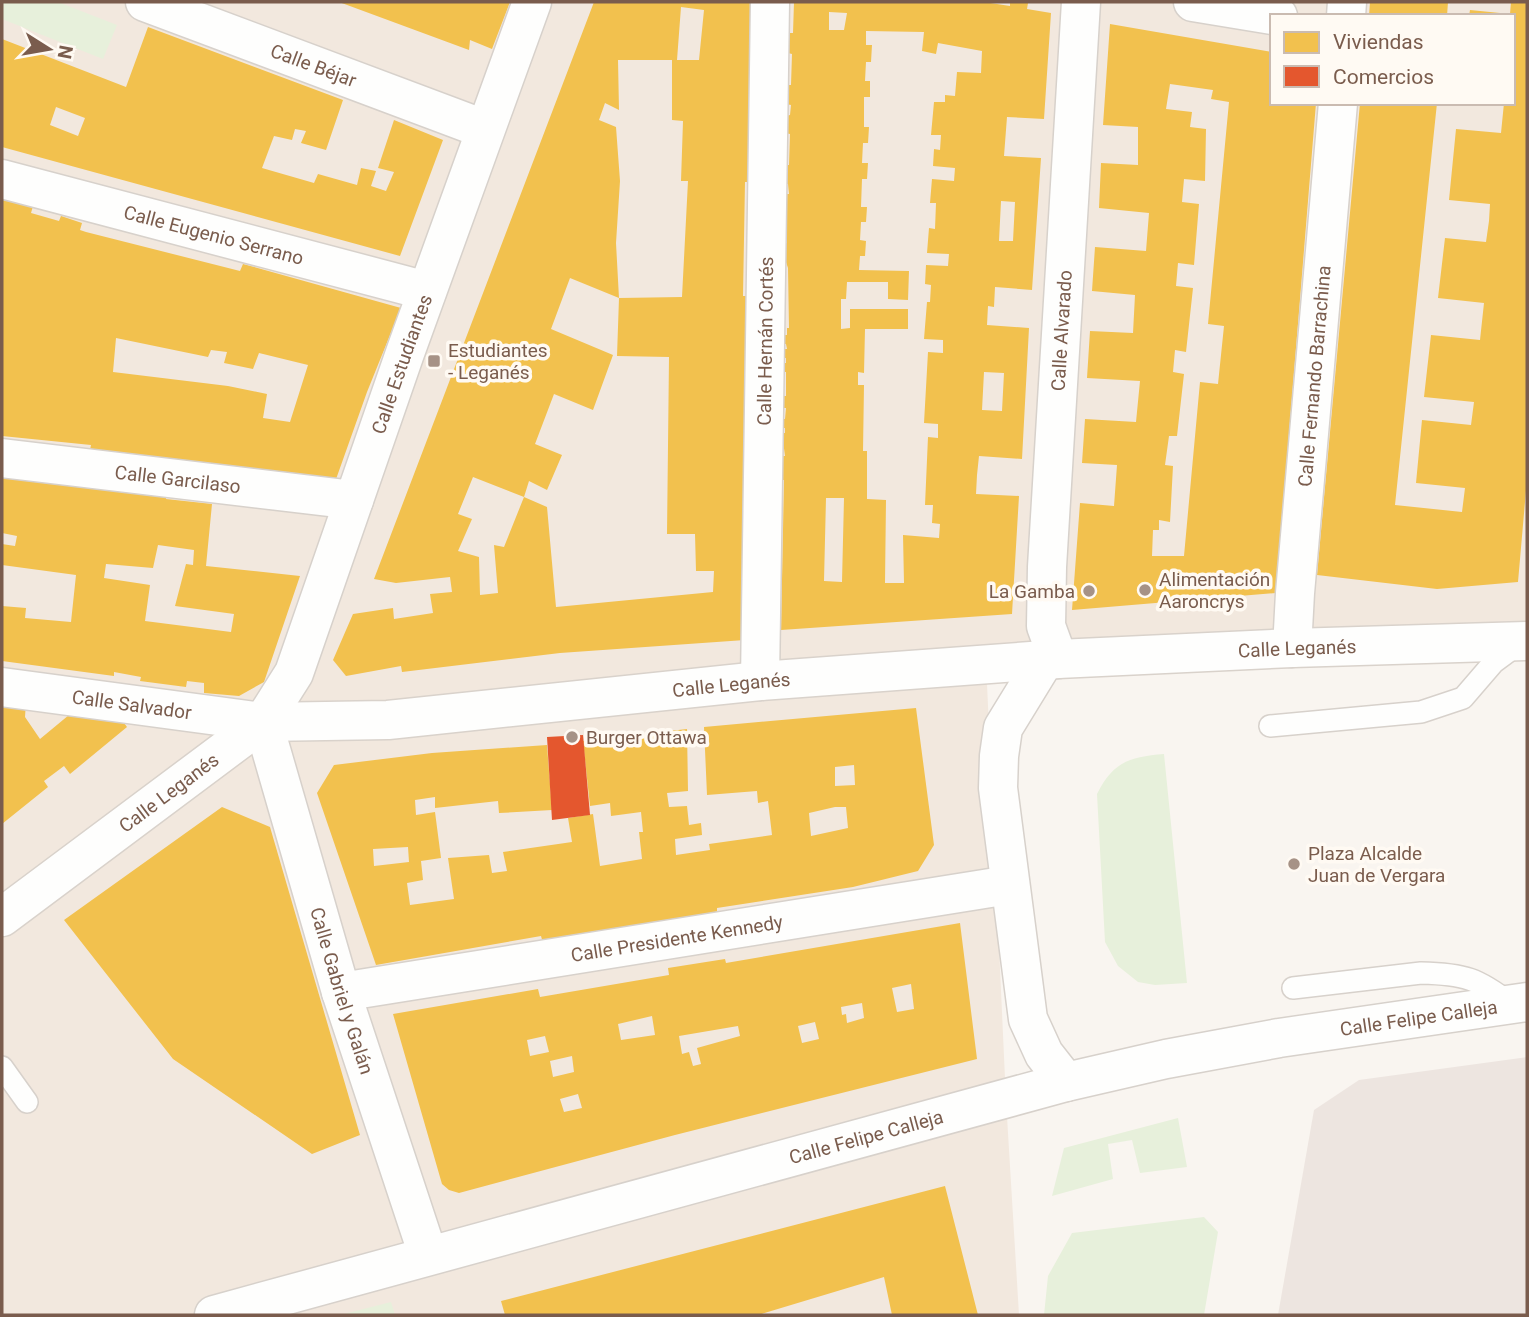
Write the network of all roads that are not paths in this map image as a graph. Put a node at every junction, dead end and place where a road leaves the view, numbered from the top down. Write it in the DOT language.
graph roads {
  1 [pos="145,2"];
  2 [pos="532,2"];
  3 [pos="770,2"];
  4 [pos="1081,2"];
  5 [pos="1193,2"];
  6 [pos="1270,15"];
  7 [pos="1338,105"];
  8 [pos="484,129"];
  9 [pos="2,178"];
  10 [pos="427,291"];
  11 [pos="2,458"];
  12 [pos="354,500"];
  13 [pos="1525,638"];
  14 [pos="1292,648"];
  15 [pos="1051,660"];
  16 [pos="760,681"];
  17 [pos="2,687"];
  18 [pos="263,723"];
  19 [pos="1270,726"];
  20 [pos="1009,885"];
  21 [pos="2,917"];
  22 [pos="1293,988"];
  23 [pos="341,992"];
  24 [pos="1519,1004"];
  25 [pos="2,1067"];
  26 [pos="1066,1082"];
  27 [pos="27,1102"];
  28 [pos="428,1255"];
  29 [pos="214,1315"];
  1 -- 8 [label="street, Calle Béjar"];
  2 -- 8 [label="street, Calle Estudiantes"];
  3 -- 16 [label="street, Calle Hernán Cortés"];
  4 -- 15 [label="street, Calle Alvarado"];
  5 -- 6 [label="street"];
  7 -- 14 [label="street, Calle Fernando Barrachina"];
  8 -- 10 [label="street, Calle Estudiantes"];
  9 -- 10 [label="street, Calle Eugenio Serrano"];
  10 -- 12 [label="street, Calle Estudiantes"];
  11 -- 12 [label="street, Calle Garcilaso"];
  12 -- 18 [label="street, Calle Estudiantes"];
  13 -- 14 [label="street, Calle Leganés"];
  13 -- 19 [label="lane"];
  14 -- 15 [label="street, Calle Leganés"];
  15 -- 16 [label="street, Calle Leganés"];
  15 -- 20 [label="street"];
  16 -- 18 [label="street, Calle Leganés"];
  17 -- 18 [label="street, Calle Salvador"];
  18 -- 21 [label="street, Calle Leganés"];
  18 -- 23 [label="street, Calle Gabriel y Galán"];
  20 -- 23 [label="street, Calle Presidente Kennedy"];
  20 -- 26 [label="street"];
  22 -- 24 [label="lane"];
  23 -- 28 [label="street, Calle Gabriel y Galán"];
  24 -- 26 [label="street, Calle Felipe Calleja"];
  25 -- 27 [label="lane"];
  26 -- 28 [label="street, Calle Felipe Calleja"];
  28 -- 29 [label="street, Calle Felipe Calleja"];
}
